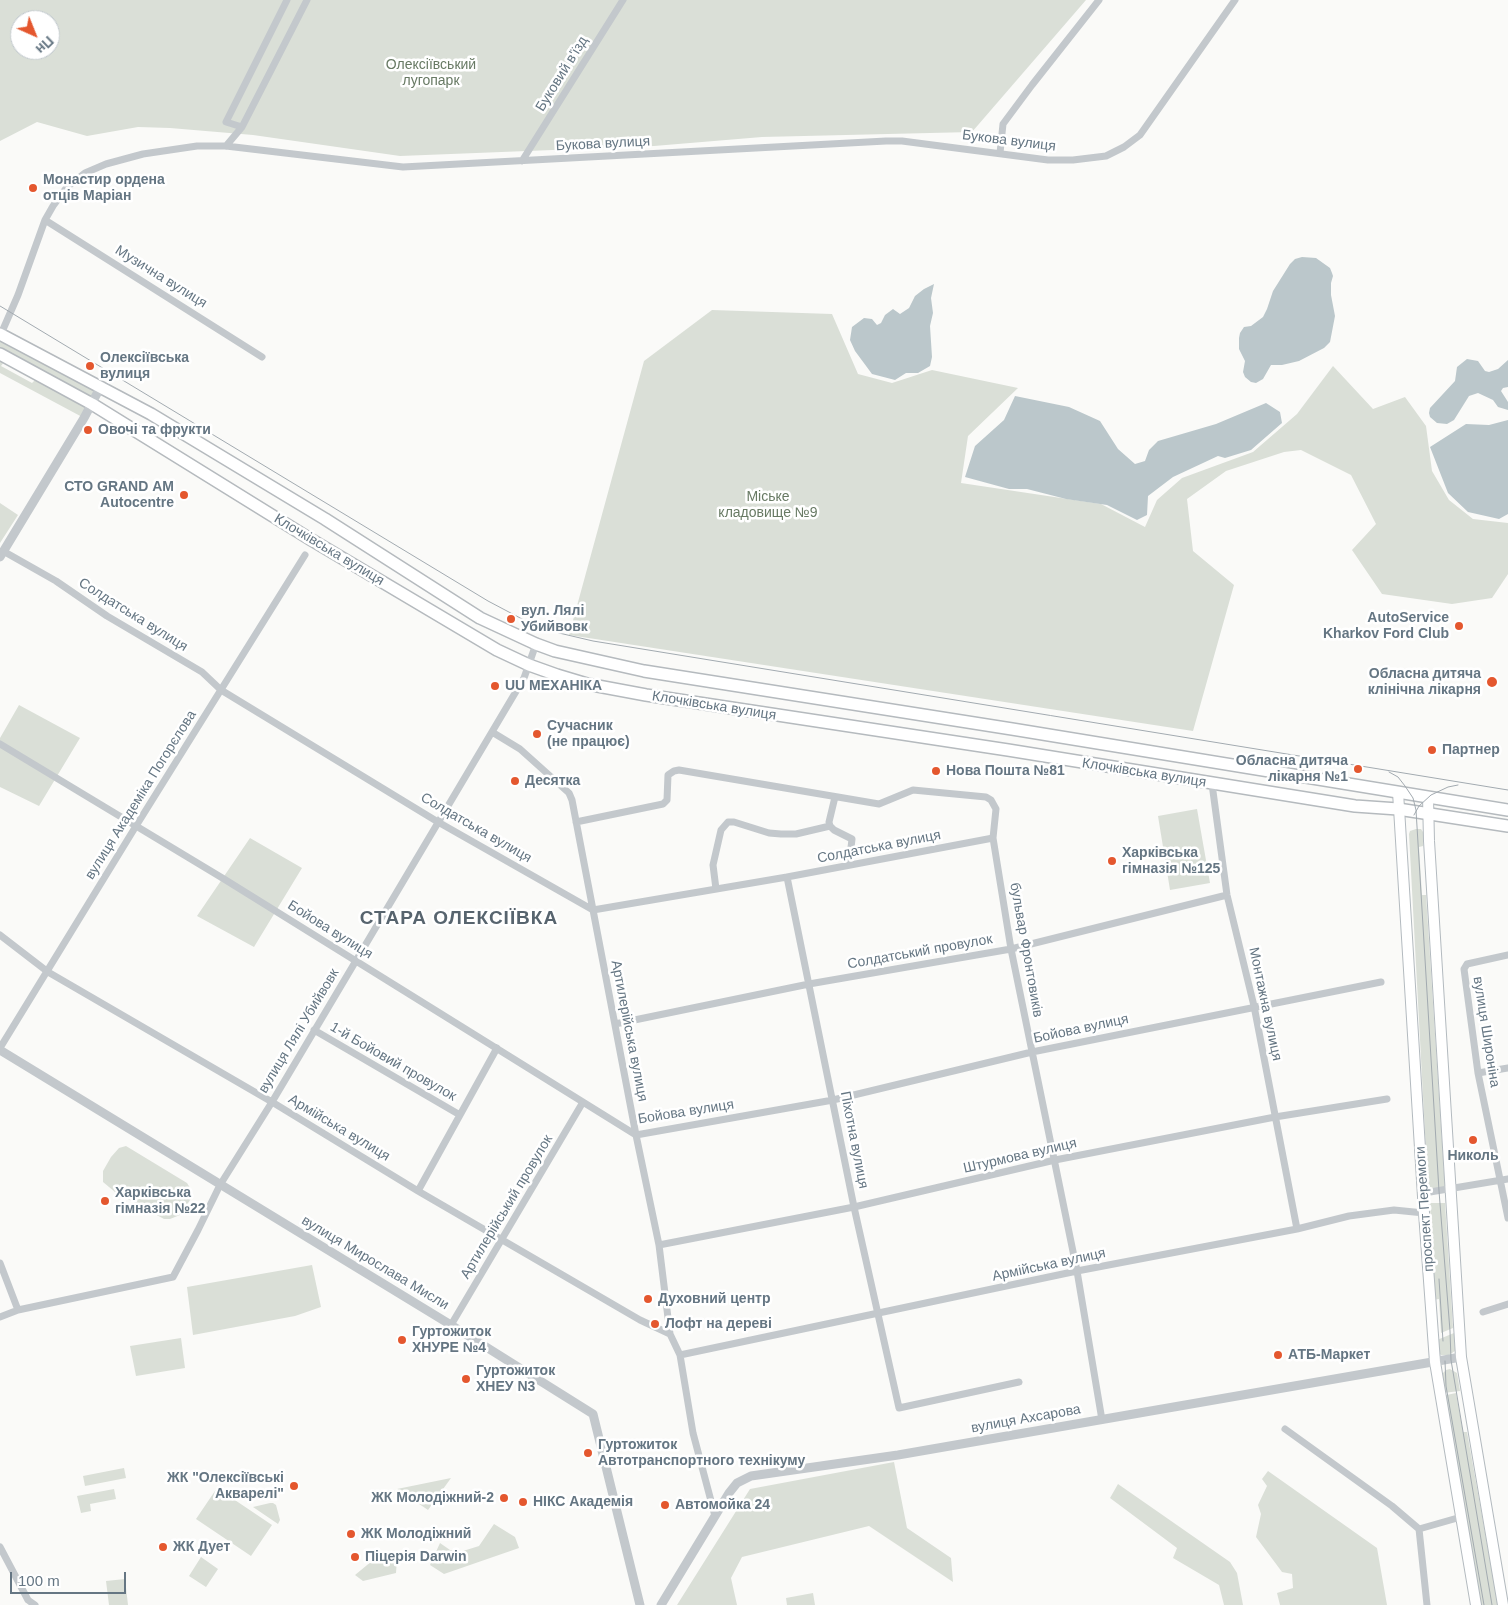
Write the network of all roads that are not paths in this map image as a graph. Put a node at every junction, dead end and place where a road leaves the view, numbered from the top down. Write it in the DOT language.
graph roads {
  1 [pos="287,0"];
  2 [pos="307,0"];
  3 [pos="624,0"];
  4 [pos="1099,0"];
  5 [pos="1235,0"];
  6 [pos="242,127"];
  7 [pos="226,146"];
  8 [pos="1000,153"];
  9 [pos="522,161"];
  10 [pos="45,220"];
  11 [pos="0,334"];
  12 [pos="0,354"];
  13 [pos="262,357"];
  14 [pos="101,386"];
  15 [pos="92,404"];
  16 [pos="2,554"];
  17 [pos="305,555"];
  18 [pos="536,644"];
  19 [pos="529,665"];
  20 [pos="222,690"];
  21 [pos="492,732"];
  22 [pos="0,744"];
  23 [pos="1212,784"];
  24 [pos="1398,792"];
  25 [pos="835,796"];
  26 [pos="1428,797"];
  27 [pos="1398,809"];
  28 [pos="1508,810"];
  29 [pos="1427,813"];
  30 [pos="438,822"];
  31 [pos="576,822"];
  32 [pos="136,826"];
  33 [pos="830,826"];
  34 [pos="1508,826"];
  35 [pos="993,838"];
  36 [pos="849,865"];
  37 [pos="787,877"];
  38 [pos="716,889"];
  39 [pos="1227,895"];
  40 [pos="593,910"];
  41 [pos="0,935"];
  42 [pos="1012,949"];
  43 [pos="1508,955"];
  44 [pos="356,960"];
  45 [pos="48,972"];
  46 [pos="1381,982"];
  47 [pos="809,984"];
  48 [pos="1254,1006"];
  49 [pos="615,1024"];
  50 [pos="314,1030"];
  51 [pos="497,1048"];
  52 [pos="0,1049"];
  53 [pos="1032,1052"];
  54 [pos="1508,1068"];
  55 [pos="1478,1073"];
  56 [pos="1387,1099"];
  57 [pos="833,1100"];
  58 [pos="272,1102"];
  59 [pos="583,1102"];
  60 [pos="460,1115"];
  61 [pos="1275,1117"];
  62 [pos="636,1135"];
  63 [pos="1055,1160"];
  64 [pos="1504,1180"];
  65 [pos="220,1185"];
  66 [pos="1450,1190"];
  67 [pos="418,1191"];
  68 [pos="1424,1193"];
  69 [pos="854,1207"];
  70 [pos="1424,1213"];
  71 [pos="1508,1218"];
  72 [pos="1297,1229"];
  73 [pos="502,1240"];
  74 [pos="659,1245"];
  75 [pos="0,1263"];
  76 [pos="1077,1271"];
  77 [pos="1508,1304"];
  78 [pos="18,1310"];
  79 [pos="1483,1312"];
  80 [pos="878,1314"];
  81 [pos="0,1317"];
  82 [pos="452,1325"];
  83 [pos="670,1334"];
  84 [pos="680,1354"];
  85 [pos="1461,1357"];
  86 [pos="1435,1362"];
  87 [pos="1019,1382"];
  88 [pos="1102,1420"];
  89 [pos="1285,1429"];
  90 [pos="715,1516"];
  91 [pos="1461,1517"];
  92 [pos="1418,1529"];
  93 [pos="0,1547"];
  94 [pos="35,1605"];
  95 [pos="640,1605"];
  96 [pos="661,1605"];
  97 [pos="1427,1605"];
  98 [pos="1476,1605"];
  99 [pos="1503,1605"];
  1 -- 6 [label="street"];
  2 -- 6 [label="street"];
  3 -- 9 [label="street, Буковий в'їзд"];
  4 -- 8 [label="street"];
  5 -- 8 [label="street, Букова вулиця"];
  6 -- 7 [label="street"];
  7 -- 9 [label="street, Букова вулиця"];
  7 -- 10 [label="street, Букова вулиця"];
  8 -- 9 [label="street, Букова вулиця"];
  10 -- 11 [label="street, Букова вулиця"];
  10 -- 13 [label="street, Музична вулиця"];
  11 -- 14 [label="main road, Клочківська вулиця"];
  12 -- 15 [label="main road, Клочківська вулиця"];
  14 -- 15 [label="street"];
  14 -- 18 [label="main road, Клочківська вулиця"];
  15 -- 16 [label="street"];
  15 -- 19 [label="main road, Клочківська вулиця"];
  16 -- 20 [label="street, Солдатська вулиця"];
  17 -- 20 [label="street, вулиця Академіка Погорєлова"];
  18 -- 19 [label="street, вулиця Лялі Убийвовк"];
  18 -- 24 [label="main road, Клочківська вулиця"];
  19 -- 21 [label="street, вулиця Лялі Убийвовк"];
  19 -- 23 [label="main road, Клочківська вулиця"];
  20 -- 30 [label="street, Солдатська вулиця"];
  20 -- 32 [label="street, вулиця Академіка Погорєлова"];
  21 -- 30 [label="street, вулиця Лялі Убийвовк"];
  21 -- 31 [label="street, Артилерійська вулиця"];
  22 -- 32 [label="street, Бойова вулиця"];
  23 -- 27 [label="main road, Клочківська вулиця"];
  23 -- 39 [label="street, Монтажна вулиця"];
  24 -- 26 [label="main road, Клочківська вулиця"];
  24 -- 27 [label="main road, проспект Перемоги"];
  25 -- 31 [label="street, бульвар Фронтовиків"];
  25 -- 33 [label="street"];
  25 -- 35 [label="street, бульвар Фронтовиків"];
  26 -- 28 [label="main road, Клочківська вулиця"];
  26 -- 29 [label="main road, проспект Перемоги"];
  27 -- 29 [label="main road, Клочківська вулиця"];
  27 -- 68 [label="main road, проспект Перемоги"];
  29 -- 34 [label="main road, Клочківська вулиця"];
  29 -- 66 [label="main road, проспект Перемоги"];
  30 -- 40 [label="street, Солдатська вулиця"];
  30 -- 44 [label="street, вулиця Лялі Убийвовк"];
  31 -- 40 [label="street, Артилерійська вулиця"];
  32 -- 44 [label="street, Бойова вулиця"];
  32 -- 45 [label="street, вулиця Академіка Погорєлова"];
  33 -- 36 [label="street"];
  33 -- 38 [label="street"];
  35 -- 36 [label="street, Солдатська вулиця"];
  35 -- 42 [label="street, бульвар Фронтовиків"];
  36 -- 37 [label="street, Солдатська вулиця"];
  37 -- 38 [label="street, Солдатська вулиця"];
  37 -- 47 [label="street, Піхотна вулиця"];
  38 -- 40 [label="street, Солдатська вулиця"];
  39 -- 42 [label="street, Солдатський провулок"];
  39 -- 48 [label="street, Монтажна вулиця"];
  40 -- 49 [label="street, Артилерійська вулиця"];
  41 -- 45 [label="street, Армійська вулиця"];
  42 -- 47 [label="street, Солдатський провулок"];
  42 -- 53 [label="street, бульвар Фронтовиків"];
  43 -- 55 [label="street, вулиця Широніна"];
  44 -- 50 [label="street, вулиця Лялі Убийвовк"];
  44 -- 51 [label="street, Бойова вулиця"];
  45 -- 52 [label="street, вулиця Академіка Погорєлова"];
  45 -- 58 [label="street, Армійська вулиця"];
  46 -- 48 [label="street, Бойова вулиця"];
  47 -- 49 [label="street, Солдатський провулок"];
  47 -- 57 [label="street, Піхотна вулиця"];
  48 -- 53 [label="street, Бойова вулиця"];
  48 -- 61 [label="street, Монтажна вулиця"];
  49 -- 62 [label="street, Артилерійська вулиця"];
  50 -- 58 [label="street, вулиця Лялі Убийвовк"];
  50 -- 60 [label="street, 1-й Бойовий провулок"];
  51 -- 59 [label="street, Бойова вулиця"];
  51 -- 60 [label="street"];
  52 -- 65 [label="street, вулиця Мирослава Мисли"];
  53 -- 57 [label="street, Бойова вулиця"];
  53 -- 63 [label="street, бульвар Фронтовиків"];
  54 -- 55 [label="street"];
  55 -- 64 [label="street, вулиця Широніна"];
  56 -- 61 [label="street, Штурмова вулиця"];
  57 -- 62 [label="street, Бойова вулиця"];
  57 -- 69 [label="street, Піхотна вулиця"];
  58 -- 65 [label="street, вулиця Лялі Убийвовк"];
  58 -- 67 [label="street, Армійська вулиця"];
  59 -- 62 [label="street, Бойова вулиця"];
  59 -- 73 [label="street, Артилерійський провулок"];
  60 -- 67 [label="street"];
  61 -- 63 [label="street, Штурмова вулиця"];
  61 -- 72 [label="street, Монтажна вулиця"];
  62 -- 74 [label="street, Артилерійська вулиця"];
  63 -- 69 [label="street, Штурмова вулиця"];
  63 -- 76 [label="street, бульвар Фронтовиків"];
  64 -- 66 [label="street"];
  64 -- 71 [label="street, вулиця Широніна"];
  65 -- 78 [label="street, вулиця Лялі Убийвовк"];
  65 -- 82 [label="street, вулиця Мирослава Мисли"];
  66 -- 68 [label="street"];
  66 -- 85 [label="main road, проспект Перемоги"];
  67 -- 73 [label="street, Армійська вулиця"];
  68 -- 70 [label="main road, проспект Перемоги"];
  69 -- 74 [label="street, Штурмова вулиця"];
  69 -- 80 [label="street, Піхотна вулиця"];
  70 -- 72 [label="street, Армійська вулиця"];
  70 -- 86 [label="main road, проспект Перемоги"];
  72 -- 76 [label="street, Армійська вулиця"];
  73 -- 82 [label="street, Артилерійський провулок"];
  73 -- 83 [label="street, Армійська вулиця"];
  74 -- 83 [label="street, Артилерійська вулиця"];
  75 -- 78 [label="street"];
  76 -- 80 [label="street, Армійська вулиця"];
  76 -- 88 [label="street, бульвар Фронтовиків"];
  77 -- 79 [label="street"];
  78 -- 81 [label="street, вулиця Лялі Убийвовк"];
  80 -- 84 [label="street, Армійська вулиця"];
  80 -- 87 [label="street, Піхотна вулиця"];
  82 -- 95 [label="street, вулиця Мирослава Мисли"];
  83 -- 84 [label="street, Артилерійська вулиця"];
  84 -- 90 [label="street, Артилерійська вулиця"];
  85 -- 86 [label="street, вулиця Ахсарова"];
  85 -- 99 [label="main road, проспект Перемоги"];
  86 -- 88 [label="street, вулиця Ахсарова"];
  86 -- 91 [label="main road, проспект Перемоги"];
  88 -- 90 [label="street, вулиця Ахсарова"];
  89 -- 92 [label="street"];
  90 -- 96 [label="street, вулиця Ахсарова"];
  91 -- 92 [label="street"];
  91 -- 98 [label="main road, проспект Перемоги"];
  92 -- 97 [label="street"];
  93 -- 94 [label="street"];
}
